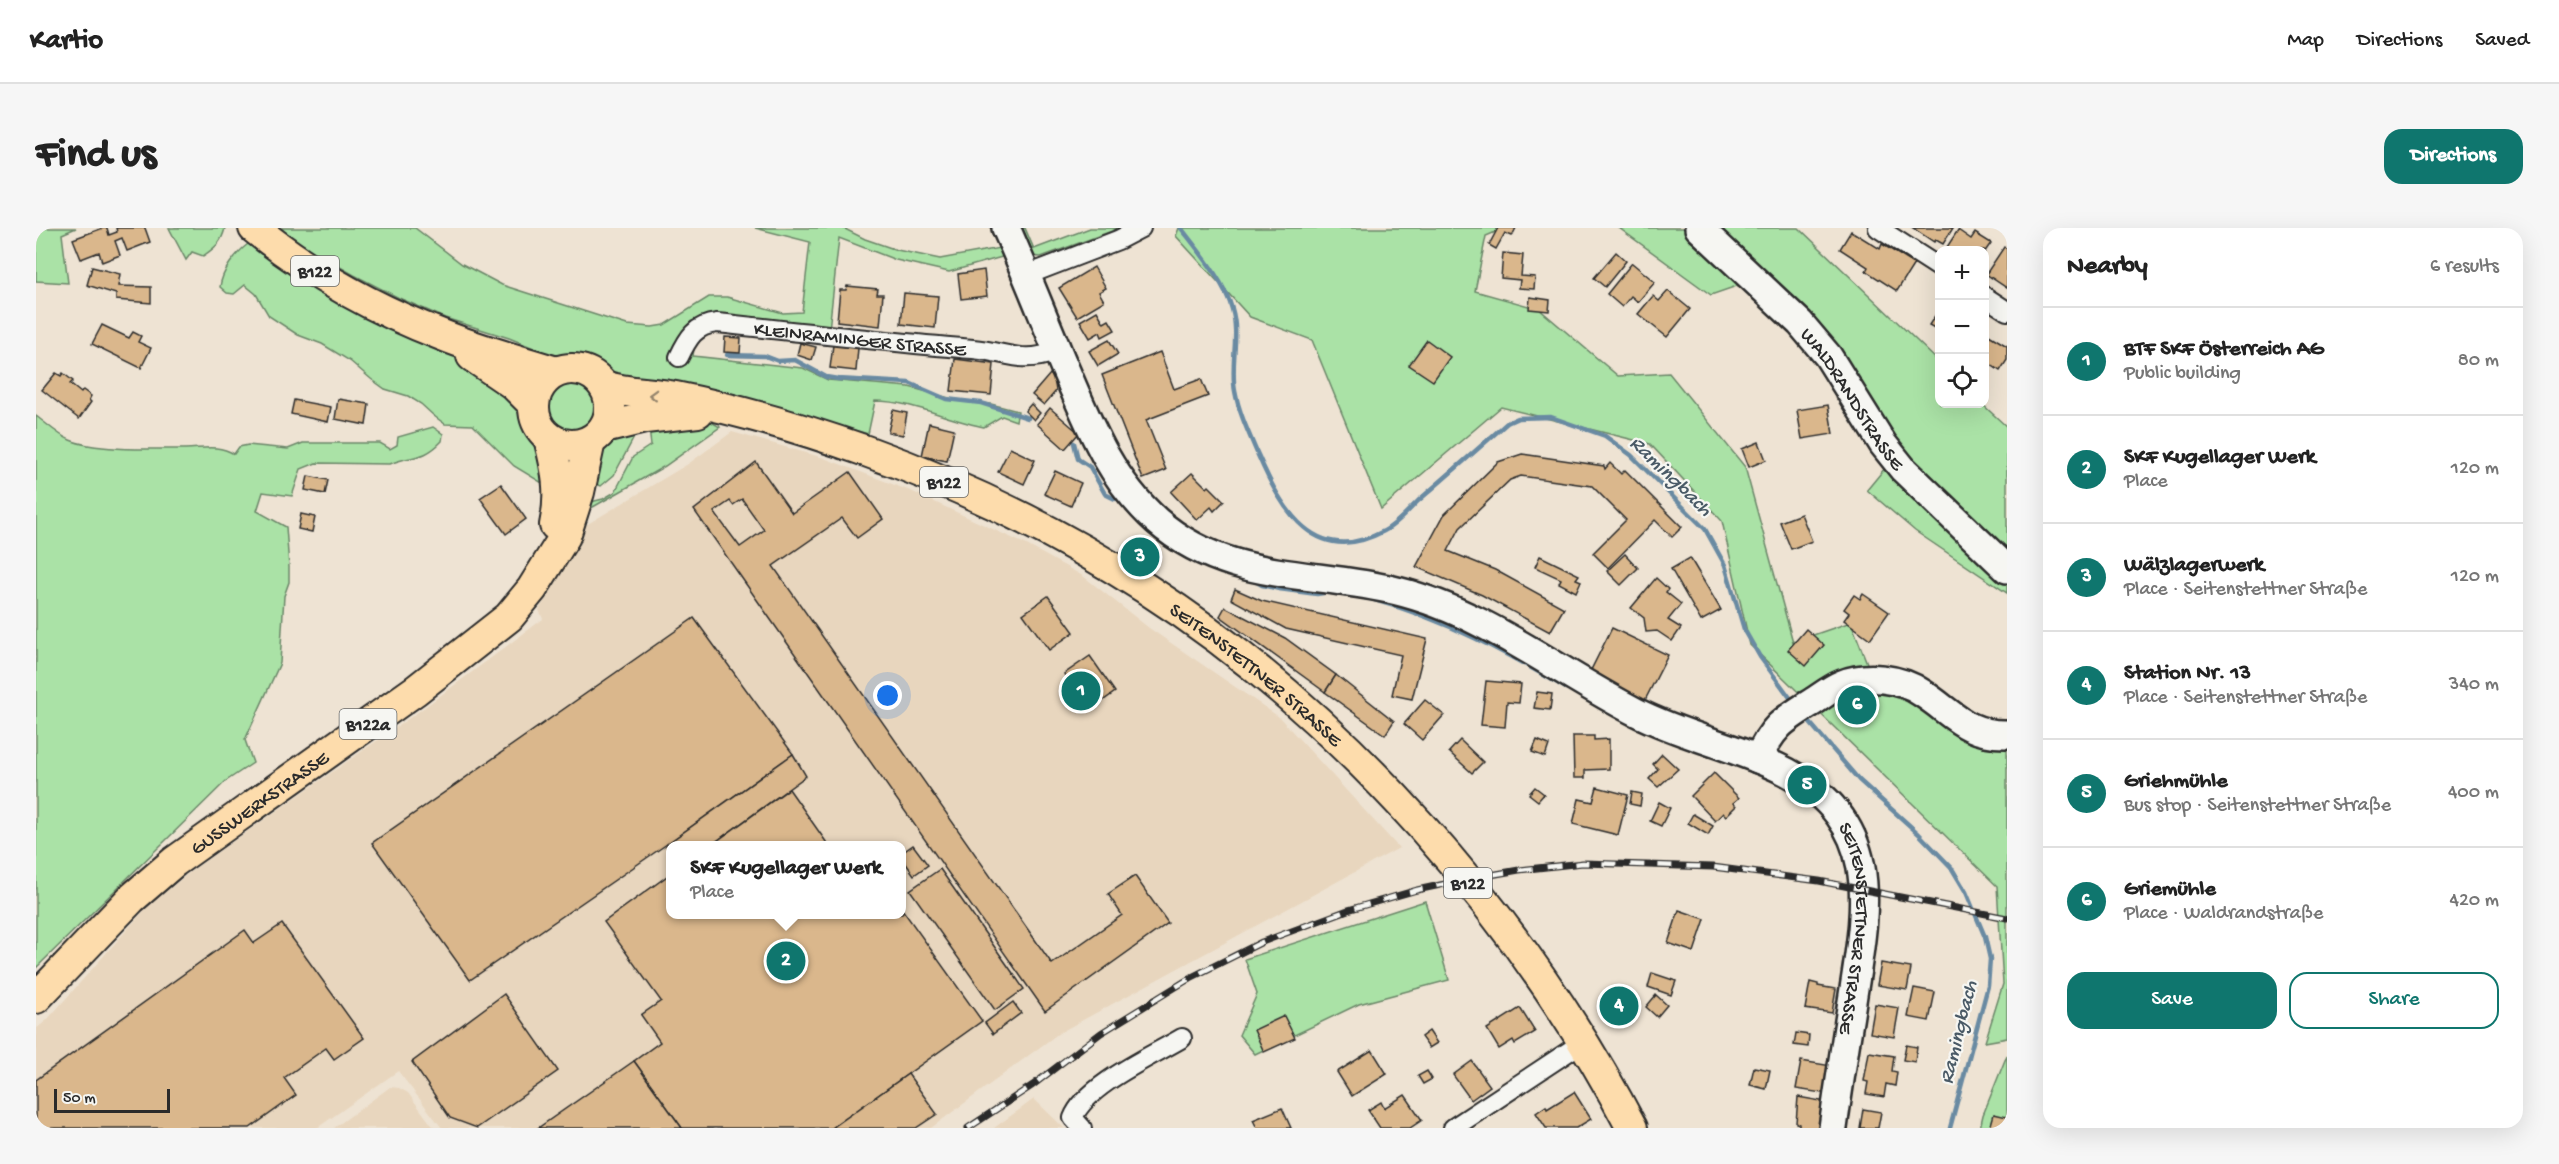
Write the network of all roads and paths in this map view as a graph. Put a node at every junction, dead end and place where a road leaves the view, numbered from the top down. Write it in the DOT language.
graph roads {
  1 [pos="254,228"];
  2 [pos="1006,228"];
  3 [pos="1141,228"];
  4 [pos="1699,228"];
  5 [pos="1878,228"];
  6 [pos="1935,265"];
  7 [pos="1027,275"];
  8 [pos="1989,299"];
  9 [pos="2007,311"];
  10 [pos="442,336"];
  11 [pos="1058,351"];
  12 [pos="679,357"];
  13 [pos="556,372"];
  14 [pos="604,386"];
  15 [pos="533,404"];
  16 [pos="731,410"];
  17 [pos="597,434"];
  18 [pos="549,438"];
  19 [pos="545,569"];
  20 [pos="2007,569"];
  21 [pos="2007,735"];
  22 [pos="1758,759"];
  23 [pos="36,998"];
  24 [pos="1182,1038"];
  25 [pos="1583,1042"];
  26 [pos="1082,1128"];
  27 [pos="1453,1128"];
  28 [pos="1632,1128"];
  29 [pos="1833,1128"];
  1 -- 10 [label="main road, B122"];
  2 -- 7 [label="main road"];
  3 -- 7 [label="street"];
  4 -- 20 [label="main road, WALDRANDSTRASSE"];
  5 -- 6 [label="street"];
  7 -- 11 [label="main road"];
  8 -- 9 [label="street"];
  10 -- 13 [label="main road, B122"];
  10 -- 15 [label="main road, B122"];
  11 -- 12 [label="street, KLEINRAMINGER STRASSE"];
  11 -- 22 [label="main road, SEITENSTETTNER STRASSE"];
  13 -- 14 [label="main road, B122"];
  13 -- 15 [label="main road"];
  16 -- 14 [label="main road, SEITENSTETTNER STRASSE / B122, one-way"];
  14 -- 17 [label="main road"];
  15 -- 18 [label="main road, B122"];
  16 -- 17 [label="main road, SEITENSTETTNER STRASSE / B122"];
  16 -- 25 [label="main road, SEITENSTETTNER STRASSE / B122"];
  17 -- 18 [label="main road, B122"];
  17 -- 19 [label="main road, GUSSWERKSTRASSE / B122a"];
  18 -- 19 [label="main road, GUSSWERKSTRASSE / B122a"];
  19 -- 23 [label="main road, GUSSWERKSTRASSE / B122a"];
  21 -- 22 [label="main road"];
  22 -- 29 [label="main road, SEITENSTETTNER STRASSE"];
  24 -- 26 [label="street"];
  25 -- 27 [label="street"];
  25 -- 28 [label="main road, SEITENSTETTNER STRASSE / B122"];
}
